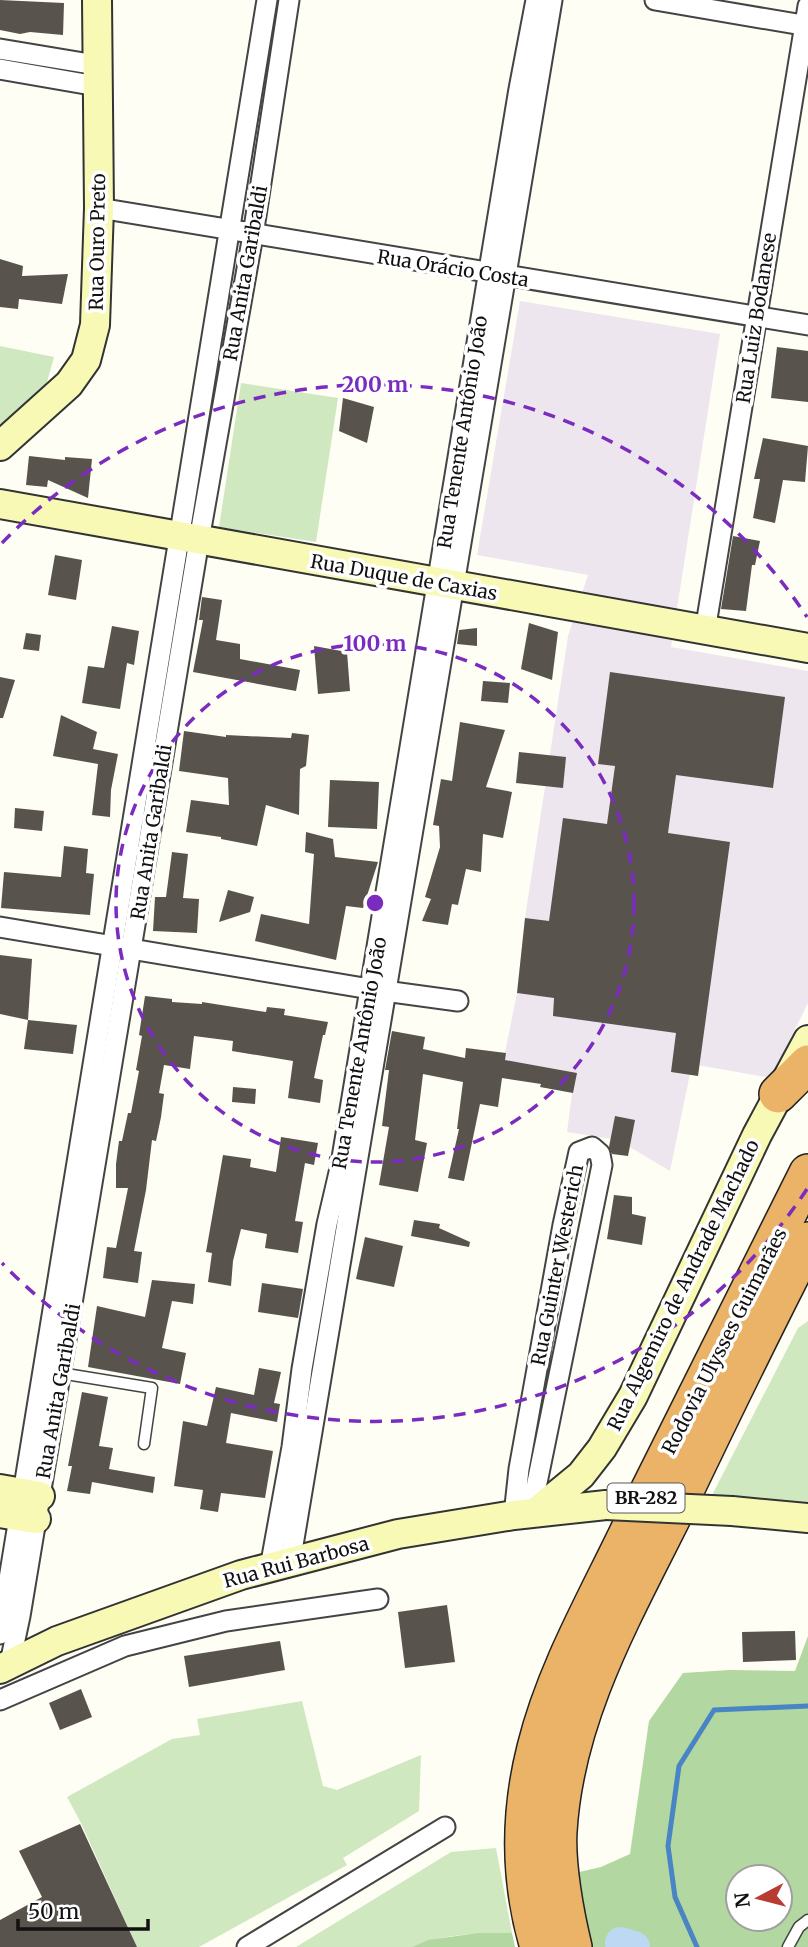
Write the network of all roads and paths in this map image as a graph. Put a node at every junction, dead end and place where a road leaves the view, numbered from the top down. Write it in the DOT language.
graph roads {
  1 [pos="97,0"];
  2 [pos="267,0"];
  3 [pos="289,0"];
  4 [pos="536,0"];
  5 [pos="552,0"];
  6 [pos="655,0"];
  7 [pos="661,0"];
  8 [pos="807,19"];
  9 [pos="262,33"];
  10 [pos="284,37"];
  11 [pos="0,49"];
  12 [pos="0,69"];
  13 [pos="96,76"];
  14 [pos="528,91"];
  15 [pos="248,119"];
  16 [pos="270,122"];
  17 [pos="99,208"];
  18 [pos="230,231"];
  19 [pos="253,235"];
  20 [pos="497,275"];
  21 [pos="755,316"];
  22 [pos="808,325"];
  23 [pos="211,345"];
  24 [pos="232,348"];
  25 [pos="198,424"];
  26 [pos="218,429"];
  27 [pos="0,446"];
  28 [pos="0,504"];
  29 [pos="189,539"];
  30 [pos="446,585"];
  31 [pos="705,631"];
  32 [pos="808,648"];
  33 [pos="0,927"];
  34 [pos="122,949"];
  35 [pos="378,990"];
  36 [pos="458,1001"];
  37 [pos="808,1040"];
  38 [pos="808,1064"];
  39 [pos="778,1094"];
  40 [pos="808,1173"];
  41 [pos="562,1226"];
  42 [pos="589,1230"];
  43 [pos="808,1241"];
  44 [pos="808,1303"];
  45 [pos="548,1308"];
  46 [pos="572,1314"];
  47 [pos="763,1328"];
  48 [pos="51,1372"];
  49 [pos="534,1386"];
  50 [pos="556,1390"];
  51 [pos="144,1444"];
  52 [pos="20,1504"];
  53 [pos="527,1513"];
  54 [pos="808,1518"];
  55 [pos="280,1566"];
  56 [pos="378,1599"];
  57 [pos="0,1634"];
  58 [pos="5,1666"];
  59 [pos="0,1700"];
  60 [pos="445,1827"];
  61 [pos="808,1920"];
  62 [pos="247,1947"];
  63 [pos="539,1947"];
  64 [pos="573,1947"];
  65 [pos="788,1947"];
  1 -- 13 [label="street, Rua Ouro Preto"];
  2 -- 9 [label="street, Rua Anita Garibaldi"];
  3 -- 10 [label="street, Rua Anita Garibaldi"];
  4 -- 14 [label="street, Rua Tenente Antônio João"];
  5 -- 14 [label="street, Rua Tenente Antônio João"];
  6 -- 7 [label="street"];
  7 -- 8 [label="street"];
  8 -- 21 [label="street, Rua Luiz Bodanese"];
  9 -- 10 [label="street"];
  9 -- 15 [label="street, Rua Anita Garibaldi"];
  10 -- 16 [label="street, Rua Anita Garibaldi"];
  11 -- 13 [label="street"];
  12 -- 13 [label="street"];
  13 -- 17 [label="street, Rua Ouro Preto"];
  14 -- 20 [label="street, Rua Tenente Antônio João"];
  15 -- 16 [label="street"];
  15 -- 18 [label="street, Rua Anita Garibaldi"];
  16 -- 19 [label="street, Rua Anita Garibaldi"];
  17 -- 18 [label="street, Rua Orácio Costa"];
  17 -- 27 [label="street, Rua Ouro Preto"];
  18 -- 19 [label="street, Rua Orácio Costa"];
  18 -- 23 [label="street, Rua Anita Garibaldi"];
  19 -- 20 [label="street, Rua Orácio Costa"];
  19 -- 24 [label="street, Rua Anita Garibaldi"];
  20 -- 21 [label="street, Rua Orácio Costa"];
  20 -- 30 [label="street, Rua Tenente Antônio João"];
  21 -- 22 [label="street, Rua Orácio Costa"];
  21 -- 31 [label="street, Rua Luiz Bodanese"];
  23 -- 24 [label="street"];
  23 -- 25 [label="street, Rua Anita Garibaldi"];
  24 -- 26 [label="street, Rua Anita Garibaldi"];
  25 -- 26 [label="street"];
  25 -- 29 [label="street, Rua Anita Garibaldi"];
  26 -- 29 [label="street, Rua Anita Garibaldi"];
  28 -- 29 [label="street, Rua Duque de Caxias"];
  29 -- 30 [label="street, Rua Duque de Caxias"];
  29 -- 34 [label="street, Rua Anita Garibaldi"];
  30 -- 31 [label="street, Rua Duque de Caxias"];
  30 -- 35 [label="street, Rua Tenente Antônio João"];
  31 -- 32 [label="street, Rua Duque de Caxias"];
  33 -- 34 [label="street"];
  34 -- 35 [label="street"];
  34 -- 48 [label="street, Rua Anita Garibaldi"];
  35 -- 36 [label="street"];
  35 -- 55 [label="street, Rua Tenente Antônio João"];
  37 -- 39 [label="street, Rua Algemiro de Andrade Machado"];
  38 -- 39 [label="highway"];
  39 -- 53 [label="street, Rua Algemiro de Andrade Machado"];
  40 -- 63 [label="highway, Rodovia Ulysses Guimarães / BR-282"];
  41 -- 42 [label="street"];
  41 -- 42 [label="street, Rua Guinter Westerich"];
  41 -- 45 [label="street, Rua Guinter Westerich"];
  42 -- 46 [label="street, Rua Guinter Westerich"];
  43 -- 47 [label="highway, Rodovia Ulysses Guimarães / BR-282"];
  44 -- 47 [label="highway"];
  45 -- 46 [label="street"];
  45 -- 49 [label="street, Rua Guinter Westerich"];
  46 -- 50 [label="street, Rua Guinter Westerich"];
  47 -- 64 [label="highway, Rodovia Ulysses Guimarães / BR-282"];
  48 -- 51 [label="lane"];
  48 -- 52 [label="street, Rua Anita Garibaldi"];
  49 -- 50 [label="street"];
  49 -- 53 [label="street, Rua Guinter Westerich"];
  50 -- 53 [label="street, Rua Guinter Westerich"];
  52 -- 57 [label="street, Rua Anita Garibaldi"];
  52 -- 58 [label="street, Rua Anita Garibaldi"];
  53 -- 54 [label="street, Rua Rui Barbosa, bridge"];
  53 -- 55 [label="street, Rua Rui Barbosa"];
  55 -- 58 [label="street, Rua Rui Barbosa"];
  56 -- 59 [label="street, Rua Rui Barbosa"];
  60 -- 62 [label="street"];
  61 -- 65 [label="lane"];
}
